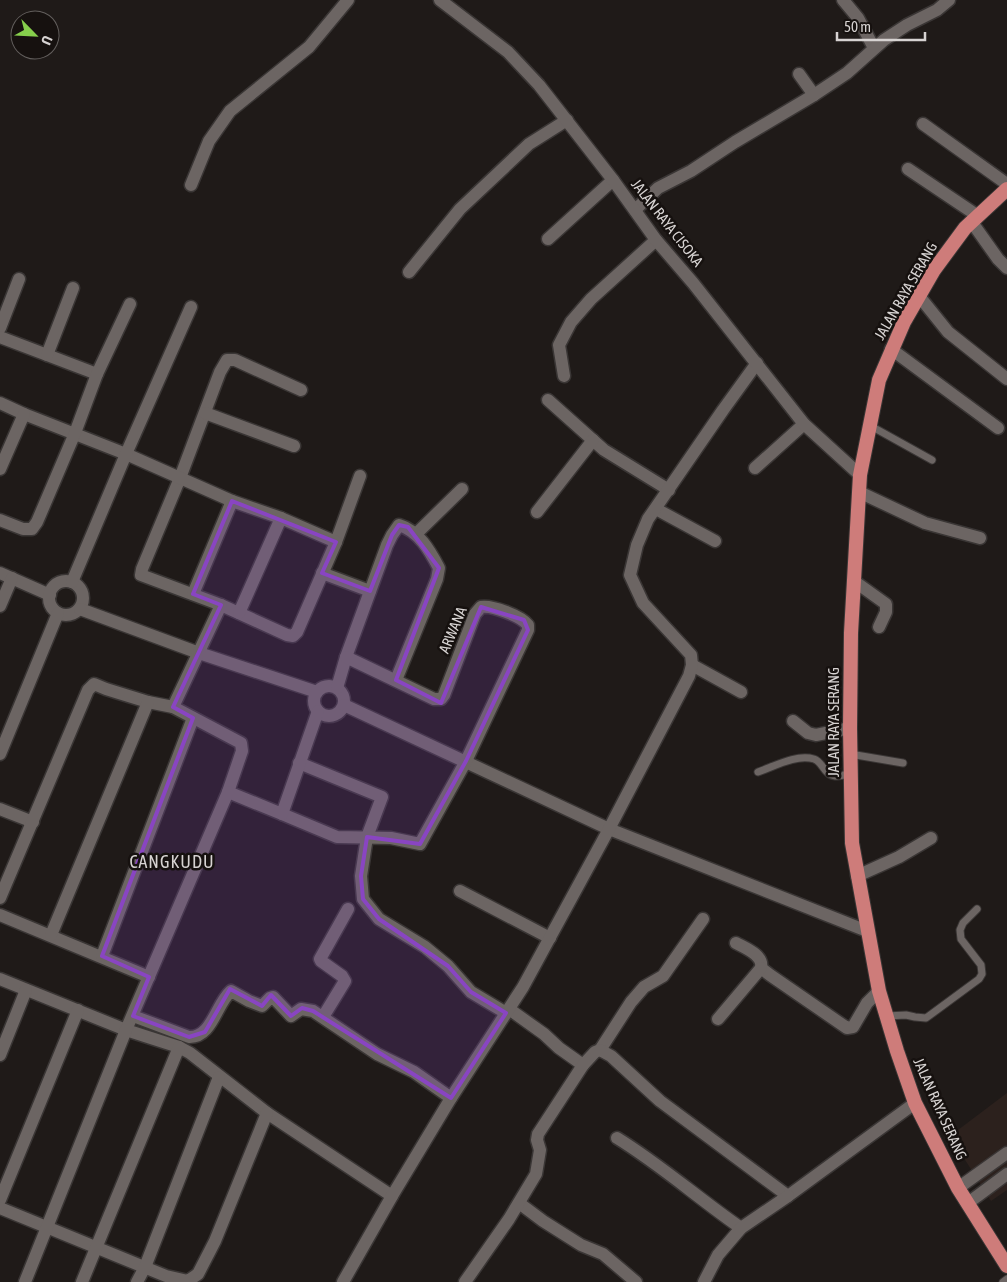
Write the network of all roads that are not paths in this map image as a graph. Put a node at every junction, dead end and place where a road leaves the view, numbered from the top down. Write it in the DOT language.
graph roads {
  1 [pos="348,0"];
  2 [pos="843,0"];
  3 [pos="950,0"];
  4 [pos="443,1"];
  5 [pos="874,48"];
  6 [pos="799,74"];
  7 [pos="814,95"];
  8 [pos="567,120"];
  9 [pos="923,124"];
  10 [pos="908,169"];
  11 [pos="612,180"];
  12 [pos="1007,184"];
  13 [pos="191,185"];
  14 [pos="1007,189"];
  15 [pos="635,210"];
  16 [pos="974,219"];
  17 [pos="548,240"];
  18 [pos="656,240"];
  19 [pos="1007,268"];
  20 [pos="409,272"];
  21 [pos="19,279"];
  22 [pos="72,288"];
  23 [pos="919,296"];
  24 [pos="130,304"];
  25 [pos="191,307"];
  26 [pos="0,328"];
  27 [pos="0,337"];
  28 [pos="891,349"];
  29 [pos="47,355"];
  30 [pos="757,363"];
  31 [pos="97,374"];
  32 [pos="564,376"];
  33 [pos="1007,379"];
  34 [pos="301,390"];
  35 [pos="548,400"];
  36 [pos="0,403"];
  37 [pos="204,413"];
  38 [pos="24,414"];
  39 [pos="804,424"];
  40 [pos="869,425"];
  41 [pos="998,428"];
  42 [pos="75,433"];
  43 [pos="593,440"];
  44 [pos="294,446"];
  45 [pos="126,454"];
  46 [pos="932,460"];
  47 [pos="755,468"];
  48 [pos="0,469"];
  49 [pos="860,475"];
  50 [pos="360,476"];
  51 [pos="180,478"];
  52 [pos="462,488"];
  53 [pos="669,490"];
  54 [pos="859,492"];
  55 [pos="232,501"];
  56 [pos="656,509"];
  57 [pos="538,512"];
  58 [pos="281,518"];
  59 [pos="0,520"];
  60 [pos="416,534"];
  61 [pos="980,538"];
  62 [pos="715,541"];
  63 [pos="336,542"];
  64 [pos="322,573"];
  65 [pos="6,576"];
  66 [pos="854,581"];
  67 [pos="72,582"];
  68 [pos="370,591"];
  69 [pos="193,594"];
  70 [pos="50,595"];
  71 [pos="221,604"];
  72 [pos="0,606"];
  73 [pos="80,609"];
  74 [pos="58,612"];
  75 [pos="239,613"];
  76 [pos="879,627"];
  77 [pos="198,653"];
  78 [pos="346,657"];
  79 [pos="692,665"];
  80 [pos="396,680"];
  81 [pos="337,688"];
  82 [pos="317,692"];
  83 [pos="741,692"];
  84 [pos="148,702"];
  85 [pos="344,705"];
  86 [pos="173,707"];
  87 [pos="318,711"];
  88 [pos="193,718"];
  89 [pos="793,721"];
  90 [pos="850,728"];
  91 [pos="0,754"];
  92 [pos="850,754"];
  93 [pos="466,761"];
  94 [pos="299,762"];
  95 [pos="904,763"];
  96 [pos="758,772"];
  97 [pos="850,774"];
  98 [pos="228,792"];
  99 [pos="0,809"];
  100 [pos="282,814"];
  101 [pos="33,822"];
  102 [pos="610,829"];
  103 [pos="368,836"];
  104 [pos="932,838"];
  105 [pos="857,876"];
  106 [pos="460,891"];
  107 [pos="0,898"];
  108 [pos="348,909"];
  109 [pos="977,909"];
  110 [pos="0,915"];
  111 [pos="702,919"];
  112 [pos="867,931"];
  113 [pos="50,935"];
  114 [pos="550,938"];
  115 [pos="736,943"];
  116 [pos="102,956"];
  117 [pos="761,968"];
  118 [pos="150,977"];
  119 [pos="0,979"];
  120 [pos="26,990"];
  121 [pos="879,991"];
  122 [pos="78,1010"];
  123 [pos="508,1011"];
  124 [pos="133,1016"];
  125 [pos="888,1016"];
  126 [pos="323,1017"];
  127 [pos="718,1019"];
  128 [pos="126,1030"];
  129 [pos="179,1047"];
  130 [pos="600,1050"];
  131 [pos="0,1055"];
  132 [pos="583,1065"];
  133 [pos="219,1077"];
  134 [pos="451,1098"];
  135 [pos="915,1103"];
  136 [pos="267,1113"];
  137 [pos="617,1138"];
  138 [pos="1007,1153"];
  139 [pos="1007,1174"];
  140 [pos="958,1188"];
  141 [pos="392,1196"];
  142 [pos="788,1196"];
  143 [pos="0,1200"];
  144 [pos="519,1203"];
  145 [pos="968,1203"];
  146 [pos="0,1208"];
  147 [pos="46,1226"];
  148 [pos="741,1228"];
  149 [pos="96,1247"];
  150 [pos="1005,1257"];
  151 [pos="146,1267"];
  152 [pos="1007,1280"];
  153 [pos="344,1281"];
  154 [pos="25,1282"];
  155 [pos="82,1282"];
  156 [pos="137,1282"];
  157 [pos="465,1282"];
  158 [pos="636,1282"];
  159 [pos="704,1282"];
  160 [pos="1004,1282"];
  1 -- 13 [label="street"];
  2 -- 5 [label="street"];
  3 -- 5 [label="street"];
  4 -- 8 [label="street, JALAN RAYA CISOKA"];
  5 -- 7 [label="street"];
  6 -- 7 [label="street"];
  7 -- 15 [label="street"];
  8 -- 11 [label="street, JALAN RAYA CISOKA"];
  8 -- 20 [label="street"];
  9 -- 12 [label="street"];
  10 -- 16 [label="street"];
  11 -- 15 [label="street, JALAN RAYA CISOKA"];
  11 -- 17 [label="street"];
  14 -- 16 [label="highway, JALAN RAYA SERANG"];
  15 -- 18 [label="street, JALAN RAYA CISOKA"];
  16 -- 19 [label="street"];
  16 -- 23 [label="highway, JALAN RAYA SERANG"];
  18 -- 30 [label="street, JALAN RAYA CISOKA"];
  18 -- 32 [label="street"];
  21 -- 26 [label="street"];
  22 -- 29 [label="street"];
  23 -- 28 [label="highway, JALAN RAYA SERANG"];
  23 -- 33 [label="street"];
  24 -- 31 [label="street"];
  25 -- 45 [label="street"];
  27 -- 29 [label="street"];
  28 -- 40 [label="highway, JALAN RAYA SERANG"];
  28 -- 41 [label="street"];
  29 -- 31 [label="street"];
  30 -- 39 [label="street, JALAN RAYA CISOKA"];
  30 -- 53 [label="street"];
  31 -- 42 [label="street"];
  34 -- 37 [label="street"];
  35 -- 43 [label="street"];
  36 -- 38 [label="street"];
  37 -- 44 [label="street"];
  37 -- 51 [label="street"];
  38 -- 42 [label="street"];
  38 -- 48 [label="street"];
  39 -- 47 [label="street"];
  39 -- 49 [label="street, JALAN RAYA CISOKA"];
  40 -- 46 [label="lane"];
  40 -- 49 [label="highway, JALAN RAYA SERANG"];
  42 -- 45 [label="street"];
  42 -- 59 [label="street"];
  43 -- 53 [label="street"];
  43 -- 57 [label="street"];
  45 -- 51 [label="street"];
  45 -- 67 [label="street"];
  49 -- 54 [label="highway, JALAN RAYA SERANG"];
  50 -- 63 [label="street"];
  51 -- 55 [label="street"];
  51 -- 69 [label="street"];
  52 -- 60 [label="street"];
  53 -- 56 [label="street"];
  54 -- 61 [label="street"];
  54 -- 66 [label="highway, JALAN RAYA SERANG"];
  55 -- 58 [label="street"];
  55 -- 69 [label="street"];
  56 -- 62 [label="street"];
  56 -- 79 [label="street"];
  58 -- 63 [label="street"];
  58 -- 75 [label="street"];
  60 -- 68 [label="street"];
  60 -- 80 [label="street"];
  63 -- 64 [label="street"];
  64 -- 68 [label="street"];
  64 -- 75 [label="street"];
  65 -- 70 [label="street"];
  65 -- 72 [label="street"];
  66 -- 76 [label="street"];
  66 -- 90 [label="highway, JALAN RAYA SERANG"];
  67 -- 70 [label="street"];
  67 -- 73 [label="street"];
  68 -- 78 [label="street"];
  69 -- 71 [label="street"];
  70 -- 74 [label="street"];
  71 -- 75 [label="street"];
  71 -- 77 [label="street"];
  73 -- 74 [label="street"];
  73 -- 77 [label="street"];
  74 -- 91 [label="street"];
  77 -- 82 [label="street"];
  77 -- 86 [label="street"];
  78 -- 80 [label="street, ARWANA"];
  78 -- 81 [label="street"];
  79 -- 83 [label="street"];
  79 -- 102 [label="street"];
  80 -- 93 [label="street, ARWANA"];
  81 -- 82 [label="street"];
  81 -- 85 [label="street"];
  82 -- 87 [label="street"];
  84 -- 86 [label="street"];
  84 -- 101 [label="street"];
  84 -- 113 [label="street"];
  85 -- 87 [label="street"];
  85 -- 93 [label="street"];
  86 -- 88 [label="street"];
  87 -- 94 [label="street"];
  88 -- 98 [label="street"];
  88 -- 116 [label="street"];
  89 -- 90 [label="street"];
  90 -- 92 [label="highway, JALAN RAYA SERANG"];
  92 -- 95 [label="lane"];
  92 -- 97 [label="highway, JALAN RAYA SERANG"];
  93 -- 102 [label="street"];
  93 -- 103 [label="street"];
  94 -- 100 [label="street"];
  94 -- 103 [label="street"];
  96 -- 97 [label="lane"];
  97 -- 105 [label="highway, JALAN RAYA SERANG"];
  98 -- 100 [label="street"];
  98 -- 118 [label="street"];
  99 -- 101 [label="street"];
  100 -- 103 [label="street"];
  101 -- 107 [label="street"];
  102 -- 112 [label="street"];
  102 -- 114 [label="street"];
  103 -- 123 [label="street"];
  104 -- 105 [label="street"];
  105 -- 112 [label="highway, JALAN RAYA SERANG"];
  106 -- 114 [label="street"];
  108 -- 126 [label="street"];
  109 -- 125 [label="lane"];
  110 -- 113 [label="street"];
  111 -- 130 [label="street"];
  112 -- 121 [label="highway, JALAN RAYA SERANG"];
  113 -- 116 [label="street"];
  114 -- 123 [label="street"];
  115 -- 117 [label="street"];
  116 -- 118 [label="street"];
  117 -- 121 [label="street"];
  117 -- 127 [label="street"];
  118 -- 124 [label="street"];
  119 -- 120 [label="street"];
  120 -- 122 [label="street"];
  120 -- 131 [label="street"];
  121 -- 125 [label="highway, JALAN RAYA SERANG"];
  122 -- 128 [label="street"];
  122 -- 143 [label="street"];
  123 -- 132 [label="street"];
  123 -- 134 [label="street"];
  124 -- 126 [label="street"];
  124 -- 128 [label="street"];
  125 -- 135 [label="highway, JALAN RAYA SERANG"];
  126 -- 134 [label="street"];
  128 -- 129 [label="street"];
  128 -- 147 [label="street"];
  129 -- 133 [label="street"];
  129 -- 149 [label="street"];
  130 -- 132 [label="street"];
  130 -- 142 [label="street"];
  132 -- 144 [label="street"];
  133 -- 136 [label="street"];
  133 -- 151 [label="street"];
  134 -- 141 [label="street"];
  135 -- 140 [label="highway, JALAN RAYA SERANG"];
  135 -- 142 [label="street"];
  136 -- 141 [label="street"];
  136 -- 151 [label="street"];
  137 -- 148 [label="street"];
  138 -- 140 [label="street"];
  139 -- 145 [label="street"];
  140 -- 145 [label="highway, JALAN RAYA SERANG"];
  141 -- 153 [label="street"];
  142 -- 148 [label="street"];
  144 -- 157 [label="street"];
  144 -- 158 [label="street"];
  145 -- 150 [label="highway, JALAN RAYA SERANG"];
  146 -- 147 [label="street"];
  147 -- 149 [label="street"];
  147 -- 154 [label="street"];
  148 -- 159 [label="street"];
  149 -- 151 [label="street"];
  149 -- 155 [label="street"];
  151 -- 156 [label="street"];
  152 -- 160 [label="lane"];
}
